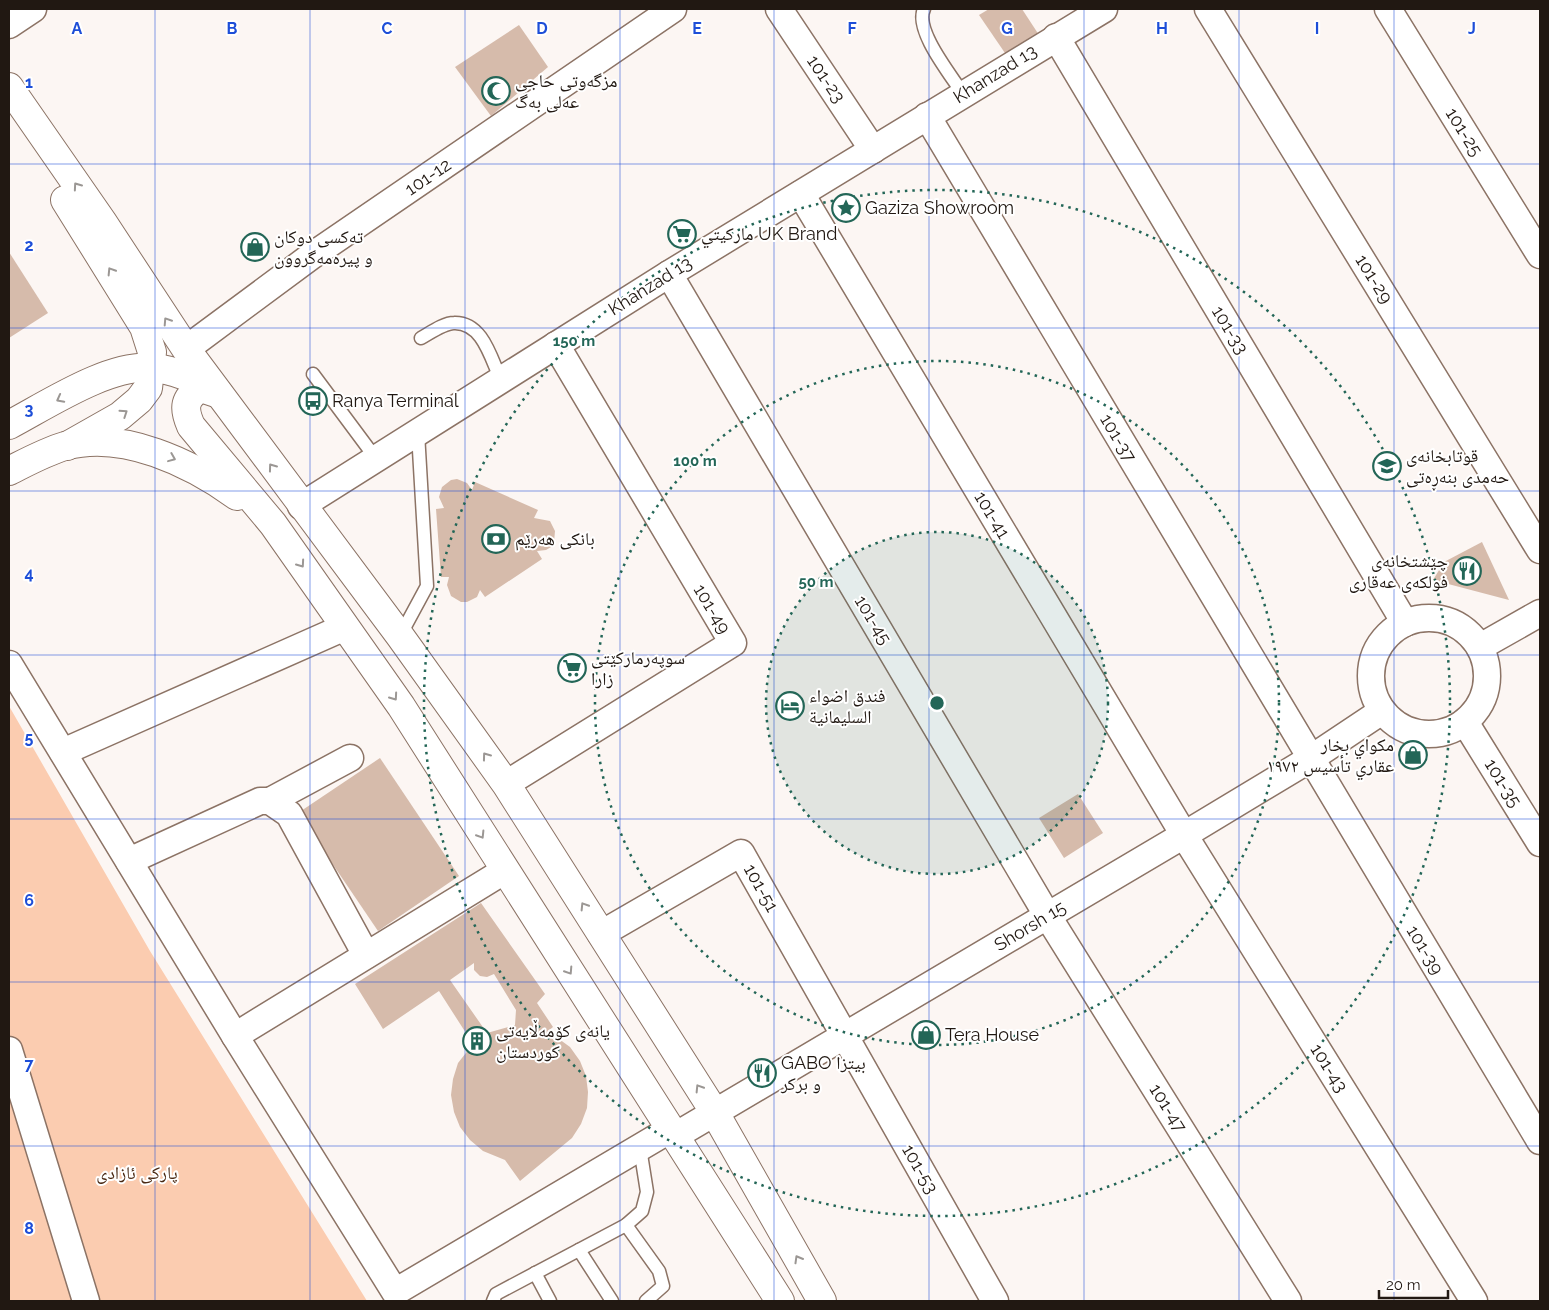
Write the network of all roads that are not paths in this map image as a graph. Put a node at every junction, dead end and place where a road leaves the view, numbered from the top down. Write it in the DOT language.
graph roads {
  1 [pos="33,9"];
  2 [pos="673,9"];
  3 [pos="779,9"];
  4 [pos="924,9"];
  5 [pos="1208,9"];
  6 [pos="1388,9"];
  7 [pos="1098,10"];
  8 [pos="9,25"];
  9 [pos="1056,37"];
  10 [pos="9,87"];
  11 [pos="963,94"];
  12 [pos="927,116"];
  13 [pos="9,120"];
  14 [pos="873,150"];
  15 [pos="801,194"];
  16 [pos="1540,255"];
  17 [pos="669,274"];
  18 [pos="421,338"];
  19 [pos="556,345"];
  20 [pos="186,349"];
  21 [pos="152,367"];
  22 [pos="313,374"];
  23 [pos="501,380"];
  24 [pos="219,394"];
  25 [pos="9,426"];
  26 [pos="418,433"];
  27 [pos="67,446"];
  28 [pos="376,460"];
  29 [pos="9,471"];
  30 [pos="301,506"];
  31 [pos="273,524"];
  32 [pos="1540,550"];
  33 [pos="1540,613"];
  34 [pos="1405,623"];
  35 [pos="345,627"];
  36 [pos="400,636"];
  37 [pos="1480,647"];
  38 [pos="9,664"];
  39 [pos="1382,711"];
  40 [pos="1466,722"];
  41 [pos="63,752"];
  42 [pos="350,758"];
  43 [pos="1310,759"];
  44 [pos="506,784"];
  45 [pos="270,801"];
  46 [pos="1184,836"];
  47 [pos="1540,844"];
  48 [pos="129,861"];
  49 [pos="504,871"];
  50 [pos="1047,915"];
  51 [pos="601,934"];
  52 [pos="366,955"];
  53 [pos="235,1036"];
  54 [pos="845,1037"];
  55 [pos="9,1050"];
  56 [pos="715,1113"];
  57 [pos="673,1133"];
  58 [pos="1540,1141"];
  59 [pos="640,1148"];
  60 [pos="626,1225"];
  61 [pos="579,1250"];
  62 [pos="535,1273"];
  63 [pos="388,1296"];
  64 [pos="86,1301"];
  65 [pos="492,1301"];
  66 [pos="550,1301"];
  67 [pos="612,1301"];
  68 [pos="646,1301"];
  69 [pos="780,1301"];
  70 [pos="822,1301"];
  71 [pos="995,1301"];
  72 [pos="1288,1301"];
  73 [pos="1474,1301"];
  1 -- 8 [label="street"];
  2 -- 20 [label="street, 101-12"];
  3 -- 14 [label="street, 101-23"];
  4 -- 11 [label="lane"];
  5 -- 32 [label="street, 101-29"];
  6 -- 16 [label="street, 101-25"];
  7 -- 9 [label="street, Khanzad 13"];
  9 -- 11 [label="street, Khanzad 13"];
  9 -- 34 [label="street, 101-33"];
  20 -- 10 [label="main road, one-way"];
  11 -- 12 [label="street, Khanzad 13"];
  12 -- 14 [label="street, Khanzad 13"];
  12 -- 43 [label="street, 101-37"];
  21 -- 13 [label="main road, one-way"];
  14 -- 15 [label="street, Khanzad 13"];
  15 -- 17 [label="street, Khanzad 13"];
  15 -- 46 [label="street, 101-41"];
  17 -- 19 [label="street, Khanzad 13"];
  17 -- 50 [label="street, 101-45"];
  18 -- 23 [label="lane"];
  19 -- 23 [label="street, Khanzad 13"];
  19 -- 44 [label="street, 101-49"];
  20 -- 24 [label="main road"];
  21 -- 24 [label="main road"];
  21 -- 25 [label="main road, one-way"];
  27 -- 21 [label="main road, one-way"];
  22 -- 28 [label="lane"];
  23 -- 26 [label="street, Khanzad 13"];
  30 -- 24 [label="main road, one-way"];
  24 -- 31 [label="main road"];
  26 -- 28 [label="street, Khanzad 13"];
  26 -- 36 [label="lane"];
  27 -- 29 [label="main road"];
  27 -- 31 [label="main road, one-way"];
  28 -- 30 [label="street, Khanzad 13"];
  30 -- 31 [label="main road"];
  30 -- 36 [label="main road"];
  31 -- 35 [label="main road, one-way"];
  33 -- 37 [label="street"];
  34 -- 37 [label="street"];
  34 -- 39 [label="street"];
  35 -- 41 [label="street"];
  35 -- 49 [label="main road, one-way"];
  44 -- 36 [label="main road, one-way"];
  37 -- 40 [label="street"];
  38 -- 41 [label="street"];
  39 -- 40 [label="street"];
  39 -- 43 [label="street, Shorsh 15"];
  40 -- 47 [label="street, 101-35"];
  41 -- 48 [label="street"];
  42 -- 45 [label="street"];
  43 -- 46 [label="street, Shorsh 15"];
  43 -- 58 [label="street, 101-39"];
  51 -- 44 [label="main road, one-way"];
  45 -- 48 [label="street"];
  45 -- 52 [label="street"];
  46 -- 50 [label="street, Shorsh 15"];
  46 -- 73 [label="street, 101-43"];
  48 -- 53 [label="street"];
  49 -- 52 [label="street"];
  49 -- 57 [label="main road, one-way"];
  50 -- 54 [label="street, Shorsh 15"];
  50 -- 72 [label="street, 101-47"];
  51 -- 54 [label="street, 101-51"];
  56 -- 51 [label="main road, one-way"];
  52 -- 53 [label="street"];
  53 -- 63 [label="street"];
  54 -- 56 [label="street, Shorsh 15"];
  54 -- 71 [label="street, 101-53"];
  55 -- 64 [label="street"];
  56 -- 57 [label="street, Shorsh 15"];
  70 -- 56 [label="main road, one-way"];
  57 -- 59 [label="street, Shorsh 15"];
  57 -- 69 [label="main road"];
  59 -- 60 [label="lane"];
  59 -- 63 [label="street, Shorsh 15"];
  60 -- 61 [label="lane"];
  60 -- 68 [label="lane"];
  61 -- 62 [label="lane"];
  61 -- 67 [label="lane"];
  62 -- 65 [label="lane"];
  62 -- 66 [label="lane"];
}
